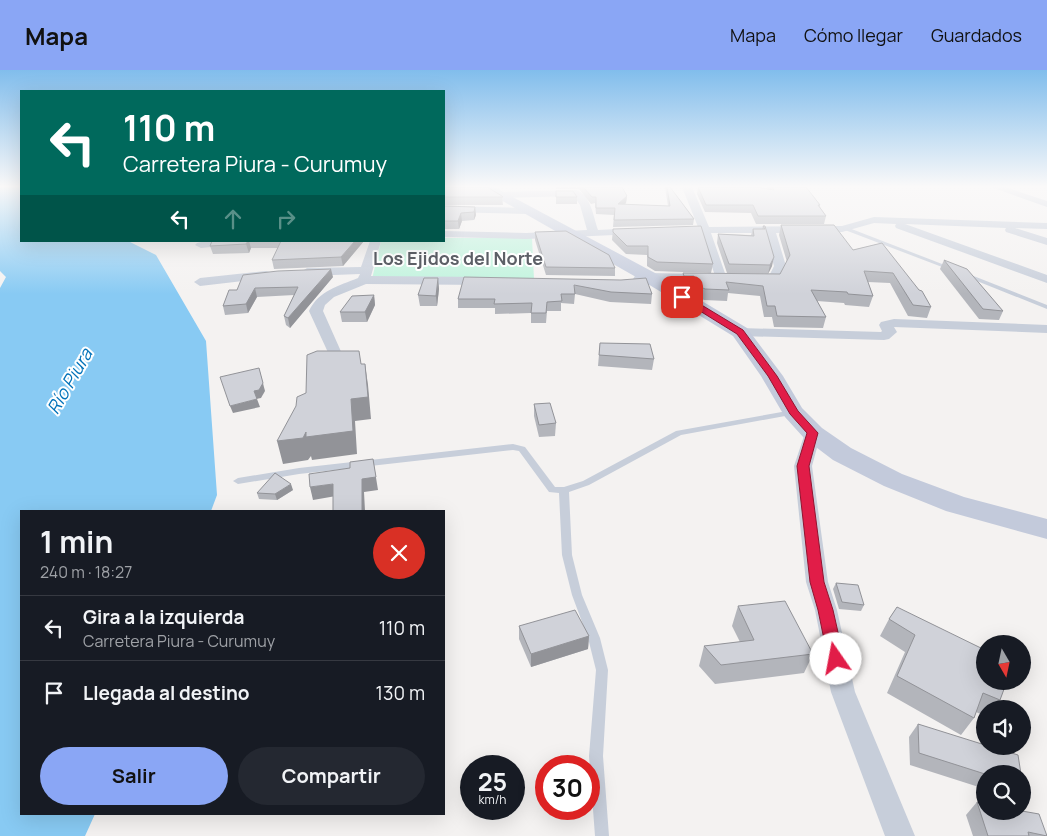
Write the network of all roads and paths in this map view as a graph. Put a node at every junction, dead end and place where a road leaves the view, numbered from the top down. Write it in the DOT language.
graph roads {
  1 [pos="547,223"];
  2 [pos="590,223"];
  3 [pos="702,223"];
  4 [pos="863,223"];
  5 [pos="893,223"];
  6 [pos="958,223"];
  7 [pos="991,224"];
  8 [pos="1047,226"];
  9 [pos="769,228"];
  10 [pos="847,229"];
  11 [pos="668,230"];
  12 [pos="705,230"];
  13 [pos="649,231"];
  14 [pos="593,232"];
  15 [pos="566,233"];
  16 [pos="445,234"];
  17 [pos="232,242"];
  18 [pos="376,242"];
  19 [pos="1047,242"];
  20 [pos="201,245"];
  21 [pos="299,273"];
  22 [pos="280,274"];
  23 [pos="365,275"];
  24 [pos="649,277"];
  25 [pos="1047,279"];
  26 [pos="747,280"];
  27 [pos="499,281"];
  28 [pos="200,282"];
  29 [pos="627,282"];
  30 [pos="1047,307"];
  31 [pos="1047,329"];
  32 [pos="740,332"];
  33 [pos="336,356"];
  34 [pos="793,412"];
  35 [pos="813,433"];
  36 [pos="238,481"];
  37 [pos="564,490"];
  38 [pos="1047,529"];
  39 [pos="602,836"];
  40 [pos="900,836"];
  1 -- 15 [label="main road"];
  2 -- 14 [label="street"];
  3 -- 12 [label="street"];
  4 -- 10 [label="street"];
  5 -- 25 [label="street"];
  6 -- 7 [label="street"];
  7 -- 8 [label="street"];
  7 -- 19 [label="street"];
  9 -- 10 [label="street"];
  9 -- 12 [label="street"];
  9 -- 26 [label="street"];
  10 -- 30 [label="lane"];
  11 -- 12 [label="street"];
  12 -- 24 [label="street"];
  13 -- 14 [label="street"];
  14 -- 15 [label="street"];
  15 -- 16 [label="street"];
  15 -- 24 [label="main road"];
  17 -- 20 [label="street"];
  18 -- 23 [label="street"];
  21 -- 23 [label="street"];
  22 -- 28 [label="street"];
  23 -- 27 [label="street"];
  23 -- 33 [label="street"];
  24 -- 29 [label="street"];
  24 -- 32 [label="main road"];
  31 -- 32 [label="street"];
  32 -- 34 [label="main road"];
  34 -- 35 [label="main road"];
  34 -- 37 [label="lane"];
  35 -- 38 [label="main road"];
  35 -- 40 [label="street"];
  36 -- 37 [label="lane"];
  37 -- 39 [label="lane"];
}
